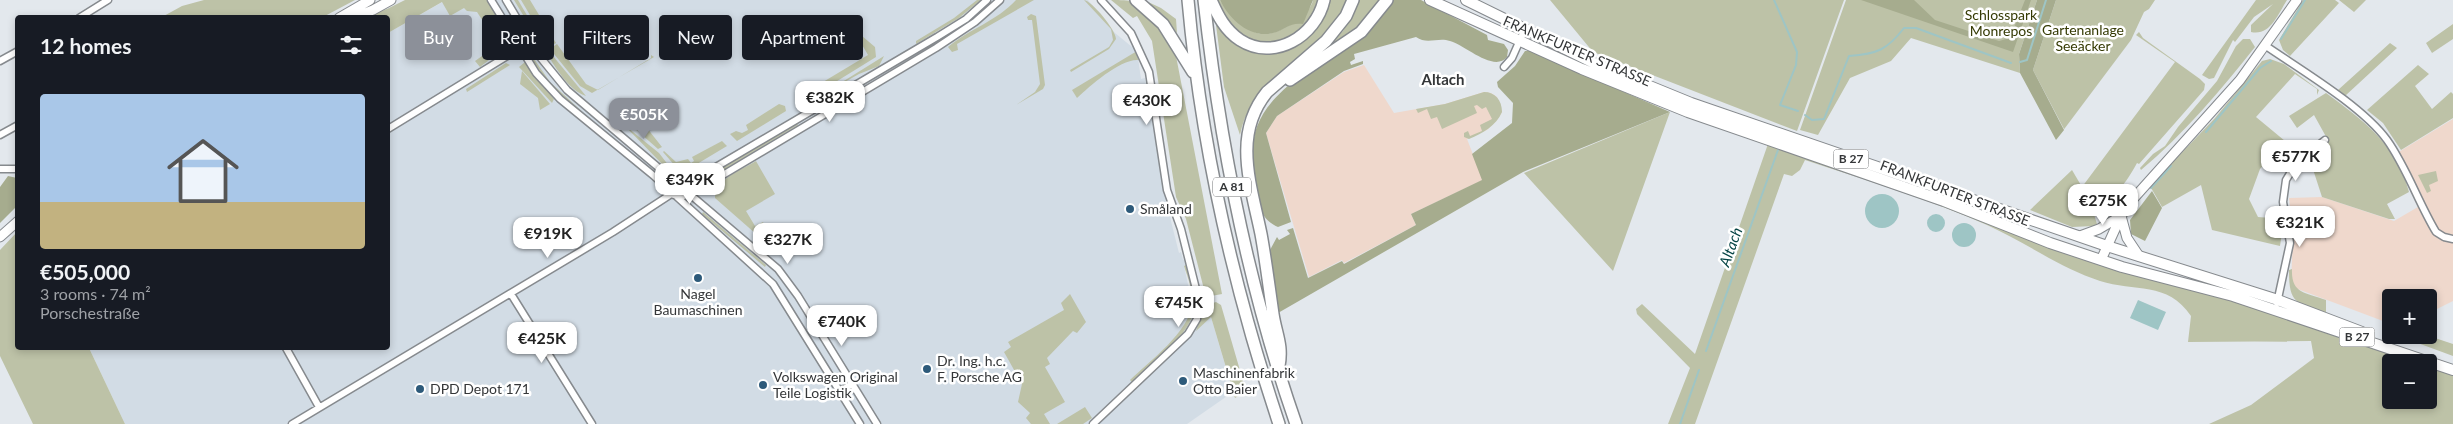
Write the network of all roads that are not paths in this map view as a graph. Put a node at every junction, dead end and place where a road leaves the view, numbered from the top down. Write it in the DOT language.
graph roads {
  1 [pos="108,0"];
  2 [pos="370,0"];
  3 [pos="391,0"];
  4 [pos="491,0"];
  5 [pos="506,0"];
  6 [pos="987,0"];
  7 [pos="1000,0"];
  8 [pos="1136,0"];
  9 [pos="1188,0"];
  10 [pos="1204,0"];
  11 [pos="1211,0"];
  12 [pos="1324,0"];
  13 [pos="1353,0"];
  14 [pos="1387,0"];
  15 [pos="1430,0"];
  16 [pos="1466,0"];
  17 [pos="2297,0"];
  18 [pos="1101,2"];
  19 [pos="84,15"];
  20 [pos="344,15"];
  21 [pos="360,15"];
  22 [pos="500,15"];
  23 [pos="515,15"];
  24 [pos="1524,31"];
  25 [pos="937,37"];
  26 [pos="1520,41"];
  27 [pos="942,45"];
  28 [pos="2266,46"];
  29 [pos="15,54"];
  30 [pos="500,60"];
  31 [pos="528,60"];
  32 [pos="542,60"];
  33 [pos="0,61"];
  34 [pos="1504,67"];
  35 [pos="1197,78"];
  36 [pos="1253,116"];
  37 [pos="15,126"];
  38 [pos="390,128"];
  39 [pos="0,134"];
  40 [pos="2325,140"];
  41 [pos="0,169"];
  42 [pos="15,169"];
  43 [pos="682,187"];
  44 [pos="673,194"];
  45 [pos="691,194"];
  46 [pos="2122,216"];
  47 [pos="15,224"];
  48 [pos="2080,236"];
  49 [pos="0,237"];
  50 [pos="2453,239"];
  51 [pos="2107,246"];
  52 [pos="2139,256"];
  53 [pos="2101,260"];
  54 [pos="511,294"];
  55 [pos="2276,304"];
  56 [pos="287,350"];
  57 [pos="2453,362"];
  58 [pos="1278,370"];
  59 [pos="2453,370"];
  60 [pos="852,384"];
  61 [pos="839,392"];
  62 [pos="319,407"];
  63 [pos="292,424"];
  64 [pos="592,424"];
  65 [pos="860,424"];
  66 [pos="877,424"];
  67 [pos="1093,424"];
  68 [pos="1279,424"];
  69 [pos="1296,424"];
  1 -- 19 [label="street"];
  2 -- 20 [label="main road"];
  3 -- 21 [label="main road"];
  4 -- 22 [label="street"];
  5 -- 23 [label="street"];
  6 -- 25 [label="street"];
  7 -- 27 [label="street"];
  8 -- 35 [label="highway"];
  9 -- 35 [label="highway, A 81"];
  10 -- 58 [label="highway, A 81"];
  11 -- 12 [label="highway"];
  13 -- 36 [label="highway"];
  14 -- 36 [label="highway"];
  15 -- 26 [label="main road, FRANKFURTER STRASSE / B 27"];
  16 -- 24 [label="main road, FRANKFURTER STRASSE / B 27"];
  17 -- 28 [label="main road"];
  18 -- 67 [label="street"];
  24 -- 26 [label="street"];
  24 -- 48 [label="main road, FRANKFURTER STRASSE / B 27"];
  25 -- 27 [label="street"];
  25 -- 43 [label="street"];
  26 -- 34 [label="street"];
  26 -- 53 [label="main road, FRANKFURTER STRASSE / B 27"];
  27 -- 45 [label="street"];
  28 -- 46 [label="main road"];
  28 -- 50 [label="street"];
  29 -- 33 [label="street"];
  30 -- 38 [label="street"];
  31 -- 44 [label="street"];
  32 -- 43 [label="street"];
  35 -- 68 [label="highway, A 81"];
  36 -- 58 [label="highway"];
  37 -- 39 [label="street"];
  40 -- 55 [label="street"];
  41 -- 42 [label="street"];
  43 -- 44 [label="street"];
  43 -- 45 [label="street"];
  44 -- 45 [label="street"];
  44 -- 54 [label="street"];
  44 -- 61 [label="street"];
  45 -- 60 [label="street"];
  46 -- 48 [label="main road"];
  46 -- 51 [label="main road"];
  46 -- 52 [label="main road"];
  47 -- 49 [label="main road"];
  48 -- 51 [label="main road, FRANKFURTER STRASSE / B 27"];
  51 -- 52 [label="main road, FRANKFURTER STRASSE / B 27"];
  51 -- 53 [label="main road"];
  52 -- 55 [label="main road, FRANKFURTER STRASSE / B 27"];
  53 -- 55 [label="main road, FRANKFURTER STRASSE / B 27"];
  54 -- 62 [label="street"];
  54 -- 64 [label="street"];
  55 -- 57 [label="main road, FRANKFURTER STRASSE / B 27"];
  55 -- 59 [label="main road, FRANKFURTER STRASSE / B 27"];
  56 -- 62 [label="street"];
  58 -- 69 [label="highway, A 81"];
  60 -- 61 [label="street"];
  60 -- 66 [label="street"];
  61 -- 65 [label="street"];
  62 -- 63 [label="street"];
}
